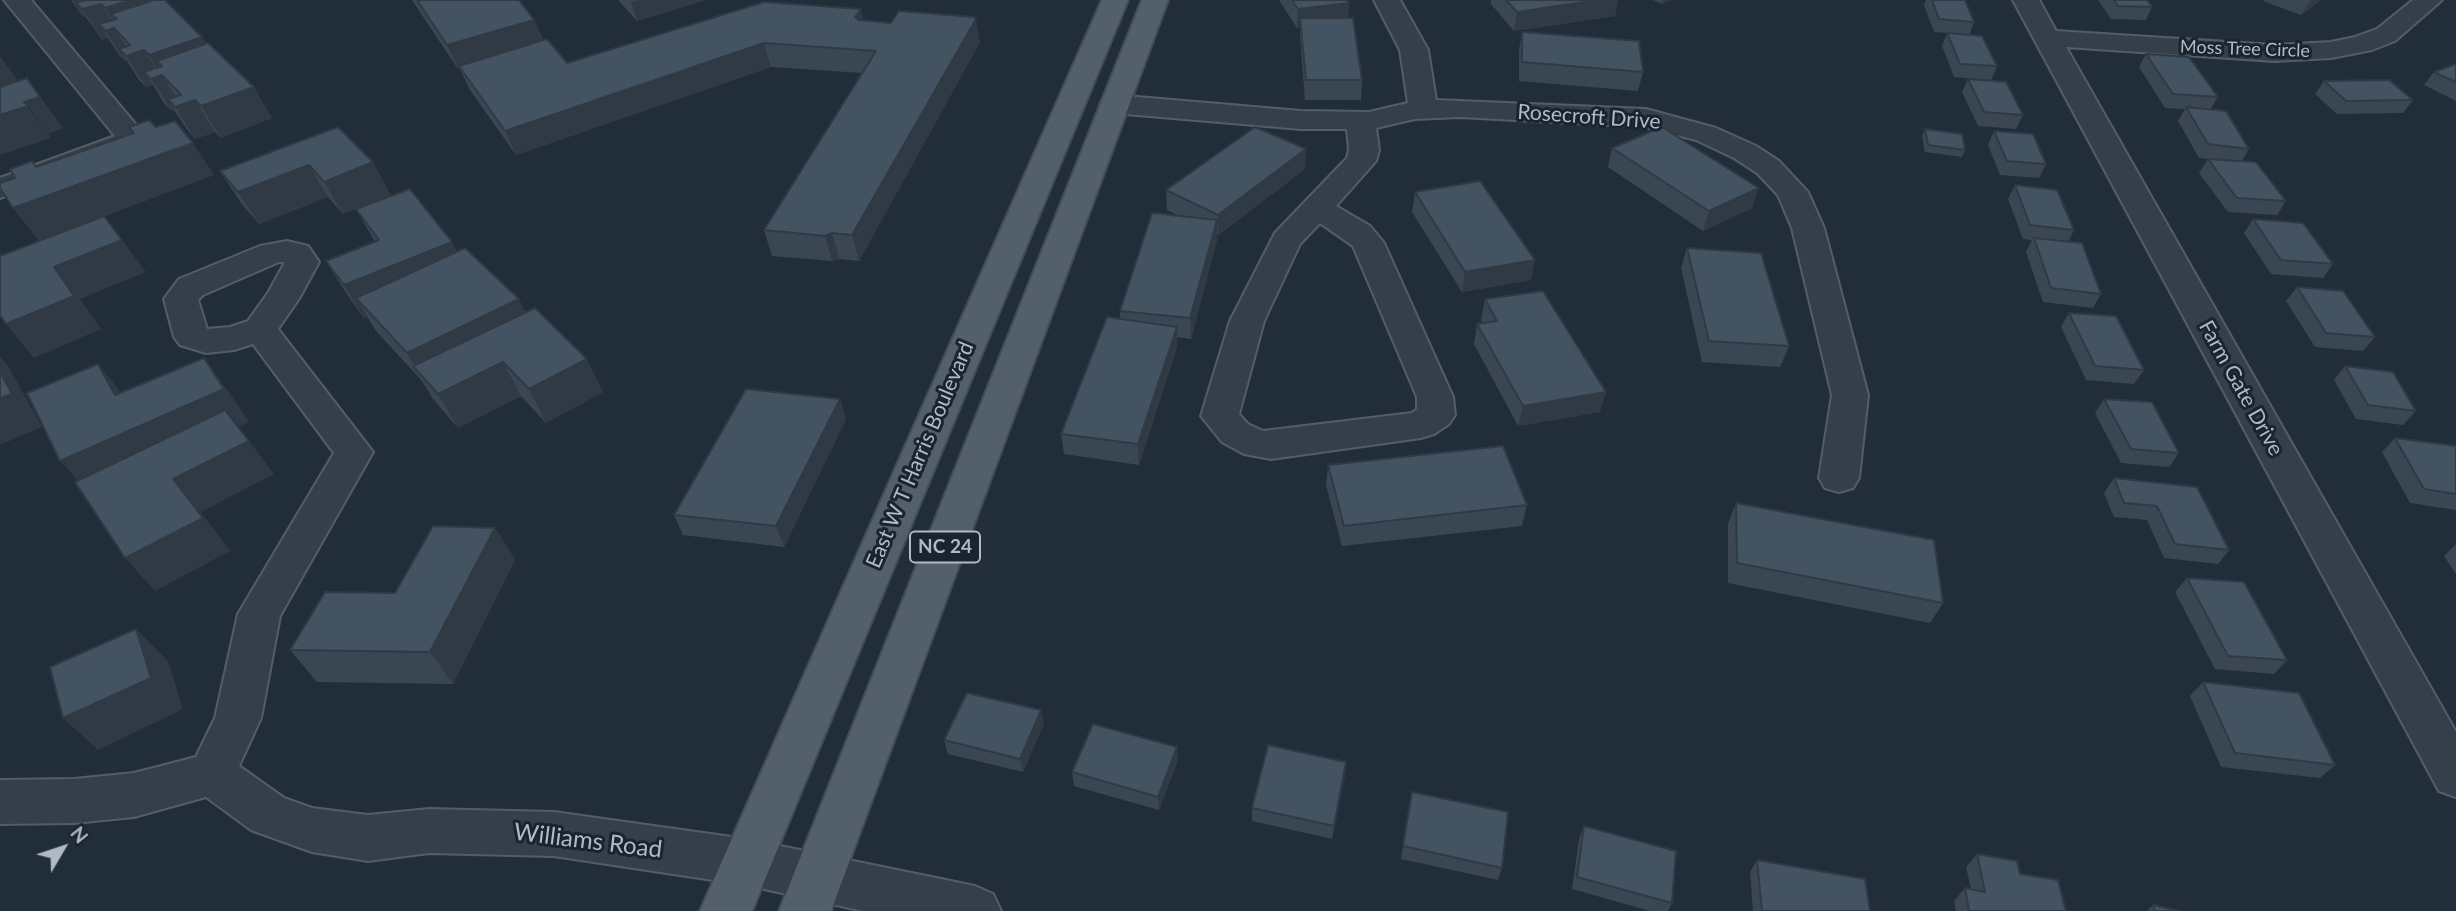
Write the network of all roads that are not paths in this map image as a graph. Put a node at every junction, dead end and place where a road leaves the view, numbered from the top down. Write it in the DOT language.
graph roads {
  1 [pos="1115,0"];
  2 [pos="1155,0"];
  3 [pos="1387,0"];
  4 [pos="2026,0"];
  5 [pos="2430,0"];
  6 [pos="24,8"];
  7 [pos="0,25"];
  8 [pos="2047,38"];
  9 [pos="1114,104"];
  10 [pos="1423,110"];
  11 [pos="1361,122"];
  12 [pos="0,189"];
  13 [pos="1317,208"];
  14 [pos="260,330"];
  15 [pos="1839,478"];
  16 [pos="212,774"];
  17 [pos="2456,776"];
  18 [pos="0,802"];
  19 [pos="746,863"];
  20 [pos="811,894"];
  21 [pos="726,911"];
  22 [pos="975,911"];
  1 -- 19 [label="main road, East W T Harris Boulevard / NC 24"];
  2 -- 9 [label="main road, NC 24"];
  3 -- 10 [label="street"];
  4 -- 8 [label="street, Farm Gate Drive"];
  5 -- 8 [label="street, Moss Tree Circle"];
  6 -- 7 [label="street"];
  6 -- 12 [label="street"];
  8 -- 17 [label="street, Farm Gate Drive"];
  9 -- 11 [label="street, Rosecroft Drive"];
  9 -- 20 [label="main road, NC 24"];
  10 -- 11 [label="street, Rosecroft Drive"];
  10 -- 15 [label="street, Rosecroft Drive"];
  11 -- 13 [label="street"];
  13 -- 13 [label="street"];
  14 -- 16 [label="street"];
  16 -- 18 [label="street"];
  16 -- 19 [label="street, Williams Road"];
  19 -- 20 [label="street, Williams Road"];
  19 -- 21 [label="main road, East W T Harris Boulevard / NC 24"];
  20 -- 22 [label="street, Williams Road"];
}
